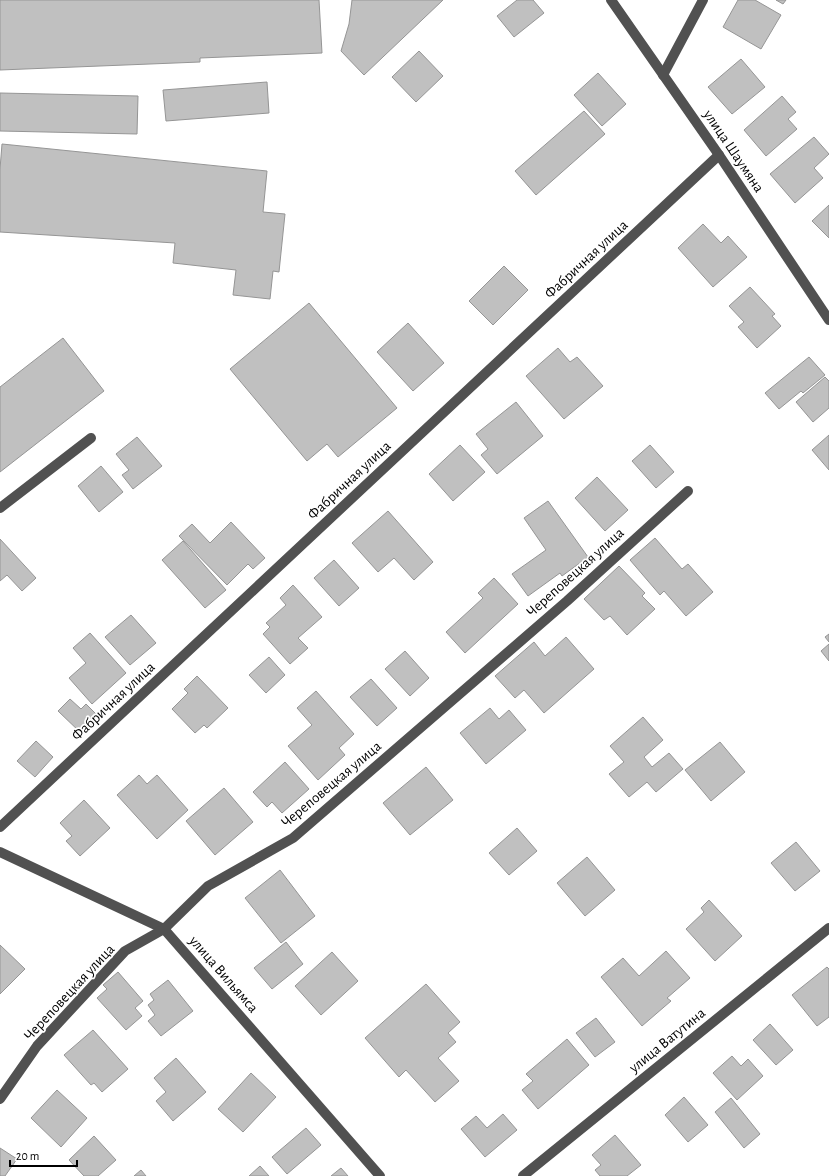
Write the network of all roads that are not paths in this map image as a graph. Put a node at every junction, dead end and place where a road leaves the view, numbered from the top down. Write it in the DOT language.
graph roads {
  1 [pos="611,0"];
  2 [pos="703,0"];
  3 [pos="663,75"];
  4 [pos="719,155"];
  5 [pos="829,320"];
  6 [pos="91,438"];
  7 [pos="688,491"];
  8 [pos="0,508"];
  9 [pos="0,827"];
  10 [pos="0,852"];
  11 [pos="829,928"];
  12 [pos="164,929"];
  13 [pos="0,1099"];
  14 [pos="380,1176"];
  15 [pos="524,1176"];
  1 -- 3 [label="street, улица Шаумяна"];
  2 -- 3 [label="street"];
  3 -- 4 [label="street, улица Шаумяна"];
  4 -- 5 [label="street, улица Шаумяна"];
  4 -- 9 [label="street, Фабричная улица"];
  6 -- 8 [label="street"];
  7 -- 12 [label="street, Череповецкая улица"];
  10 -- 12 [label="street, улица Вильямса"];
  11 -- 15 [label="street, улица Ватутина"];
  12 -- 13 [label="street, Череповецкая улица"];
  12 -- 14 [label="street, улица Вильямса"];
}
